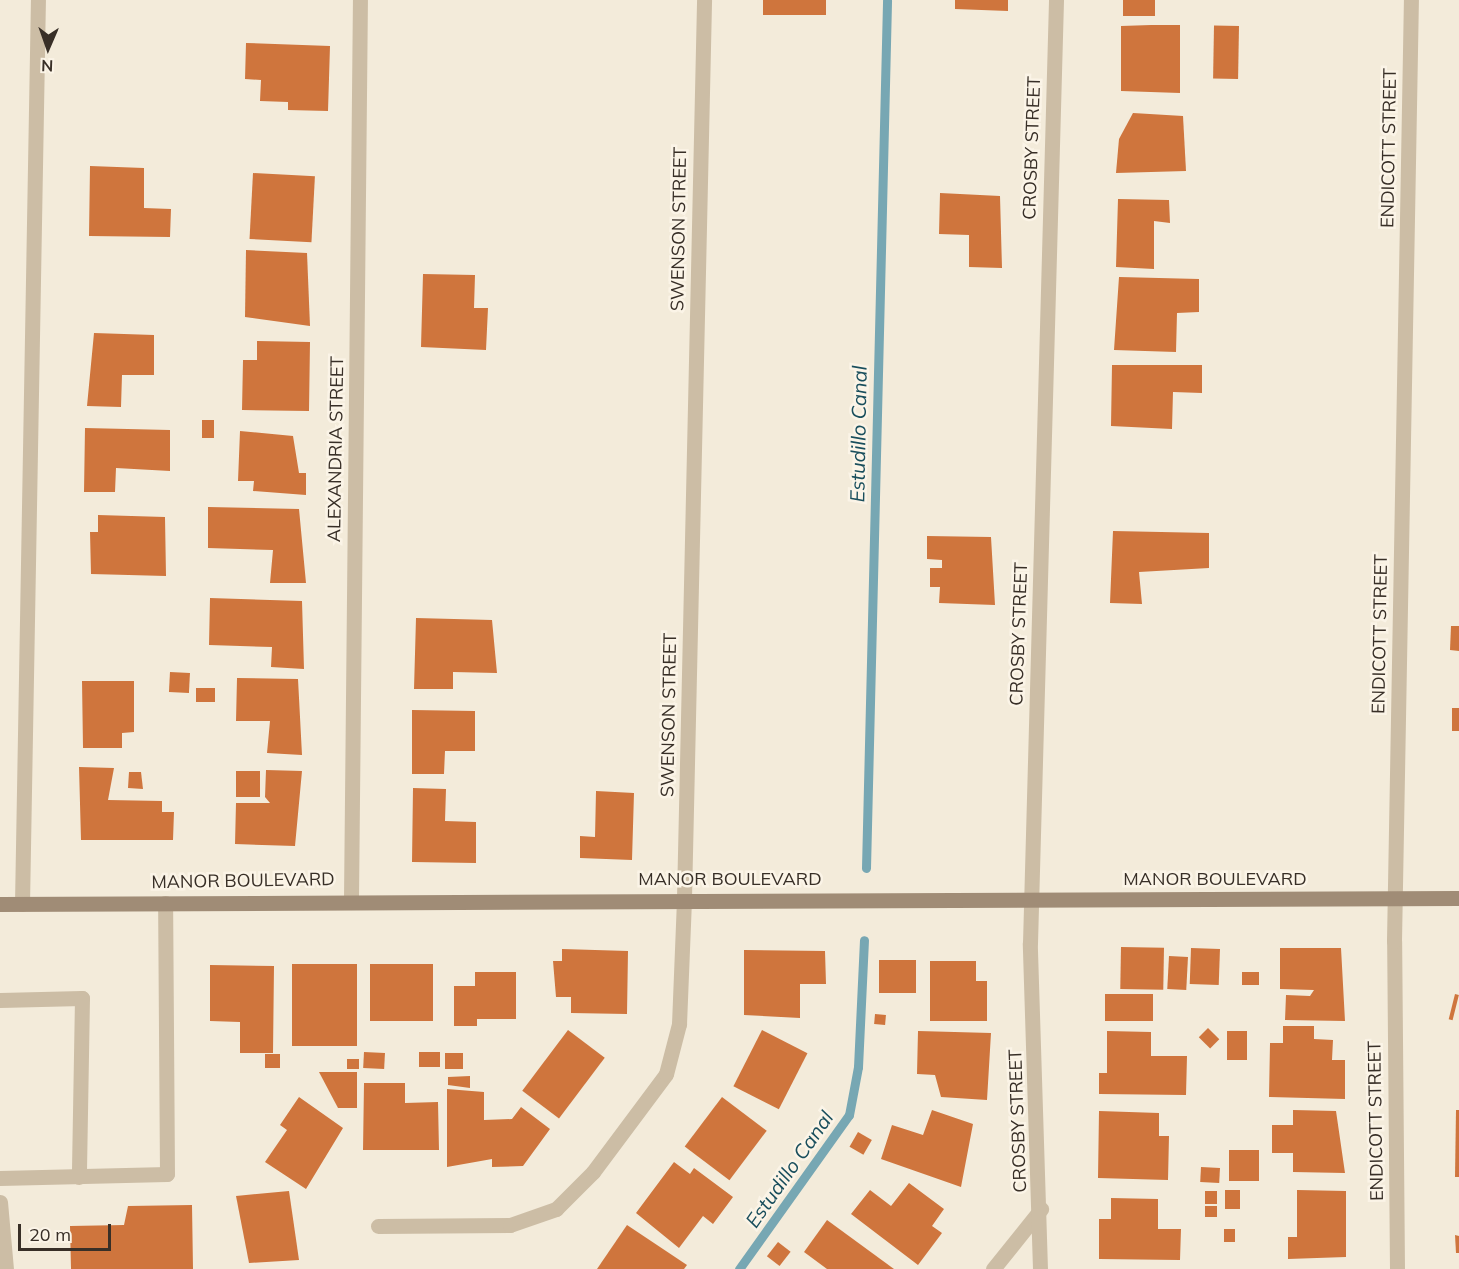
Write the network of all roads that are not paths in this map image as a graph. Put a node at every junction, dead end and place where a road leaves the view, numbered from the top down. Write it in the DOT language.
graph roads {
  1 [pos="38,0"];
  2 [pos="360,0"];
  3 [pos="704,0"];
  4 [pos="1056,0"];
  5 [pos="1411,0"];
  6 [pos="684,898"];
  7 [pos="1395,898"];
  8 [pos="1459,898"];
  9 [pos="351,899"];
  10 [pos="1031,900"];
  11 [pos="165,903"];
  12 [pos="0,904"];
  13 [pos="22,904"];
  14 [pos="0,1000"];
  15 [pos="79,1176"];
  16 [pos="0,1178"];
  17 [pos="0,1202"];
  18 [pos="1041,1209"];
  19 [pos="378,1226"];
  20 [pos="6,1269"];
  21 [pos="993,1269"];
  22 [pos="1041,1269"];
  23 [pos="1397,1269"];
  1 -- 13 [label="street"];
  2 -- 9 [label="street, ALEXANDRIA STREET"];
  3 -- 6 [label="street, SWENSON STREET"];
  4 -- 10 [label="street, CROSBY STREET"];
  5 -- 7 [label="street, ENDICOTT STREET"];
  6 -- 9 [label="street, MANOR BOULEVARD"];
  6 -- 10 [label="street, MANOR BOULEVARD"];
  6 -- 19 [label="street, SWENSON STREET"];
  7 -- 8 [label="street, MANOR BOULEVARD"];
  7 -- 10 [label="street, MANOR BOULEVARD"];
  7 -- 23 [label="street, ENDICOTT STREET"];
  9 -- 11 [label="street, MANOR BOULEVARD"];
  10 -- 18 [label="street, CROSBY STREET"];
  11 -- 13 [label="street, MANOR BOULEVARD"];
  11 -- 15 [label="street"];
  12 -- 13 [label="street, MANOR BOULEVARD"];
  14 -- 15 [label="street"];
  15 -- 16 [label="street"];
  17 -- 20 [label="street"];
  18 -- 21 [label="street"];
  18 -- 22 [label="street, CROSBY STREET"];
}
